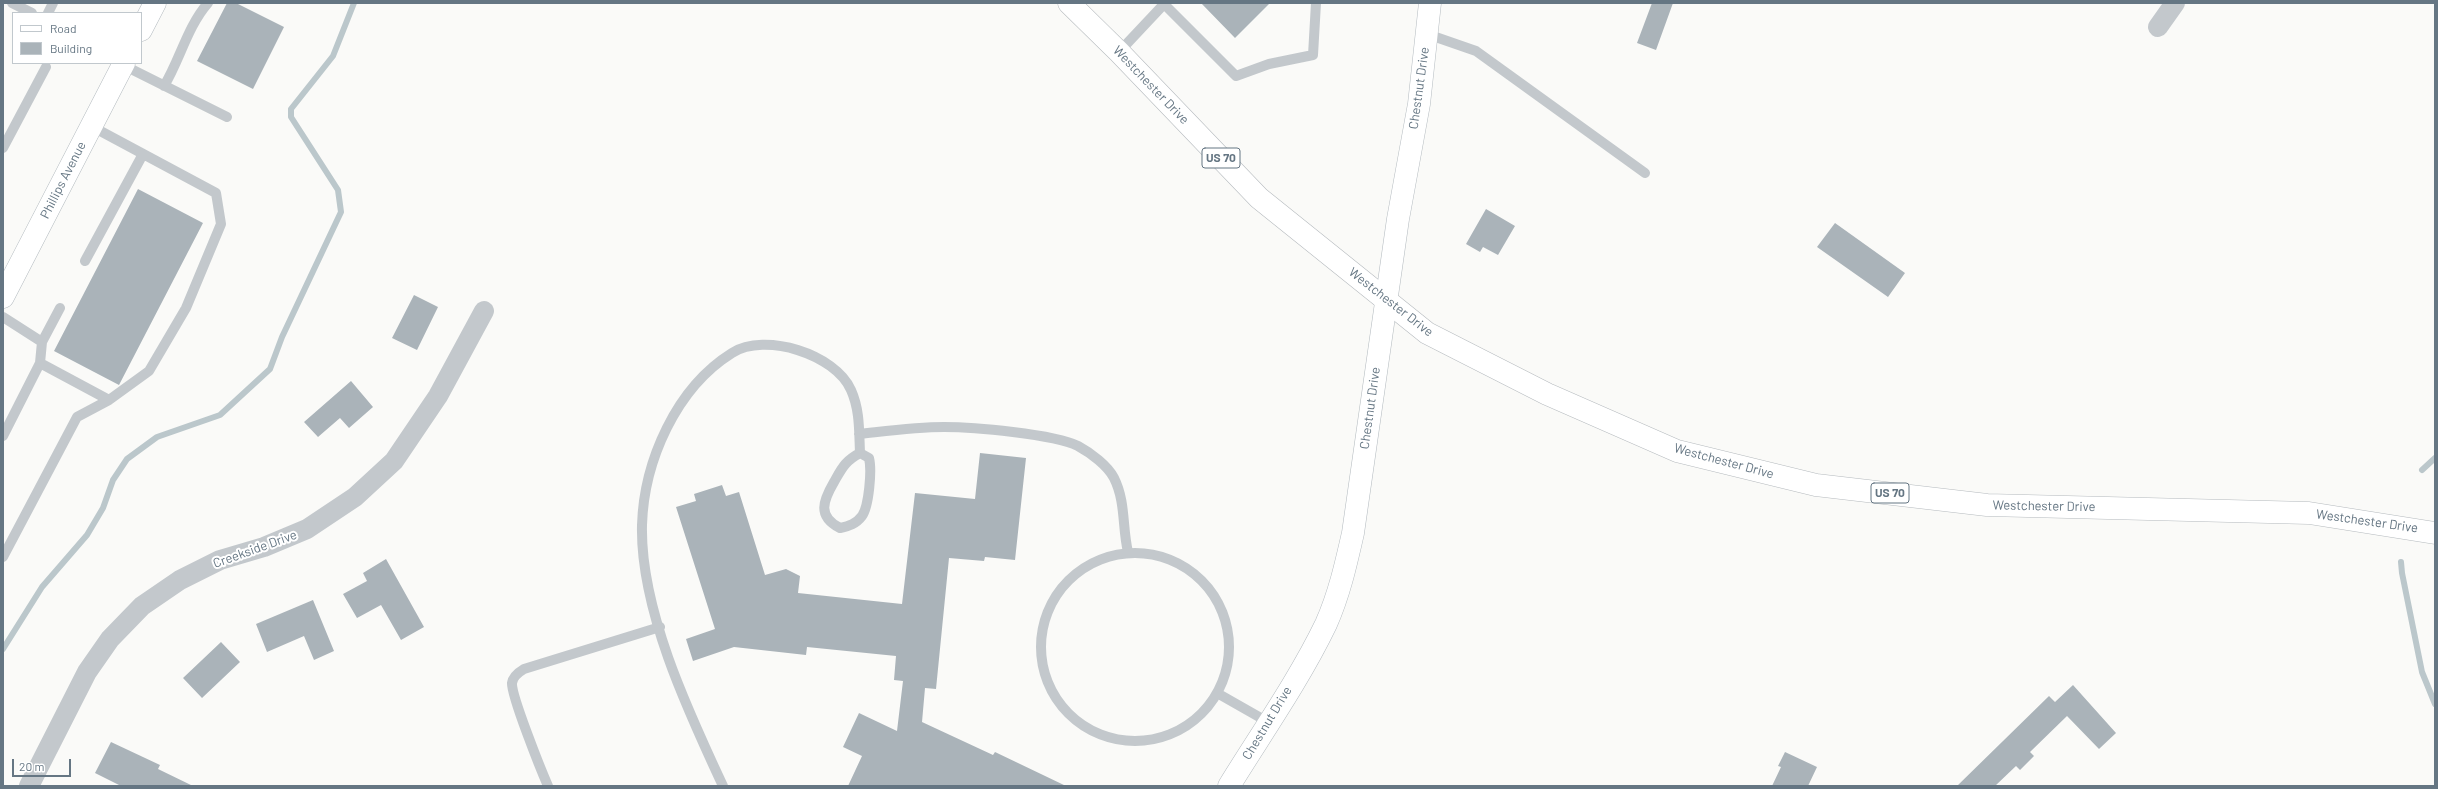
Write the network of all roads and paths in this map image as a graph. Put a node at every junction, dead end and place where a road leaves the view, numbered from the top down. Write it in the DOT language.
graph roads {
  1 [pos="12,3"];
  2 [pos="53,3"];
  3 [pos="155,3"];
  4 [pos="208,3"];
  5 [pos="1069,3"];
  6 [pos="1316,3"];
  7 [pos="1430,3"];
  8 [pos="2175,3"];
  9 [pos="1164,4"];
  10 [pos="30,12"];
  11 [pos="48,12"];
  12 [pos="142,28"];
  13 [pos="2158,28"];
  14 [pos="1427,34"];
  15 [pos="1119,52"];
  16 [pos="123,64"];
  17 [pos="46,67"];
  18 [pos="164,86"];
  19 [pos="227,117"];
  20 [pos="91,126"];
  21 [pos="3,148"];
  22 [pos="143,154"];
  23 [pos="1645,173"];
  24 [pos="85,261"];
  25 [pos="3,297"];
  26 [pos="1386,299"];
  27 [pos="60,308"];
  28 [pos="484,311"];
  29 [pos="3,317"];
  30 [pos="42,342"];
  31 [pos="40,363"];
  32 [pos="109,400"];
  33 [pos="859,434"];
  34 [pos="3,436"];
  35 [pos="860,453"];
  36 [pos="2435,533"];
  37 [pos="1128,552"];
  38 [pos="3,557"];
  39 [pos="660,627"];
  40 [pos="1217,693"];
  41 [pos="1268,722"];
  42 [pos="29,786"];
  43 [pos="548,786"];
  44 [pos="723,786"];
  45 [pos="1229,786"];
  1 -- 10 [label="lane"];
  2 -- 11 [label="lane"];
  3 -- 12 [label="main road"];
  4 -- 18 [label="lane"];
  5 -- 15 [label="main road, Westchester Drive / US 70"];
  6 -- 9 [label="lane"];
  7 -- 14 [label="main road, Chestnut Drive"];
  8 -- 13 [label="street"];
  9 -- 15 [label="lane"];
  14 -- 23 [label="lane"];
  14 -- 26 [label="main road, Chestnut Drive"];
  15 -- 26 [label="main road, Westchester Drive / US 70"];
  16 -- 18 [label="lane"];
  16 -- 20 [label="main road, Phillips Avenue"];
  17 -- 21 [label="lane"];
  18 -- 19 [label="lane"];
  20 -- 22 [label="lane"];
  20 -- 25 [label="main road, Phillips Avenue"];
  22 -- 24 [label="lane"];
  22 -- 32 [label="lane"];
  26 -- 36 [label="main road, Westchester Drive / US 70"];
  26 -- 41 [label="main road, Chestnut Drive"];
  27 -- 30 [label="lane"];
  28 -- 42 [label="street, Creekside Drive"];
  29 -- 30 [label="lane"];
  30 -- 31 [label="lane"];
  31 -- 32 [label="lane"];
  31 -- 34 [label="lane"];
  32 -- 38 [label="lane"];
  33 -- 35 [label="lane"];
  33 -- 37 [label="lane"];
  33 -- 39 [label="lane"];
  35 -- 35 [label="lane"];
  37 -- 40 [label="lane"];
  37 -- 40 [label="lane"];
  39 -- 43 [label="lane"];
  39 -- 44 [label="lane"];
  40 -- 41 [label="lane"];
  41 -- 45 [label="main road, Chestnut Drive"];
}
